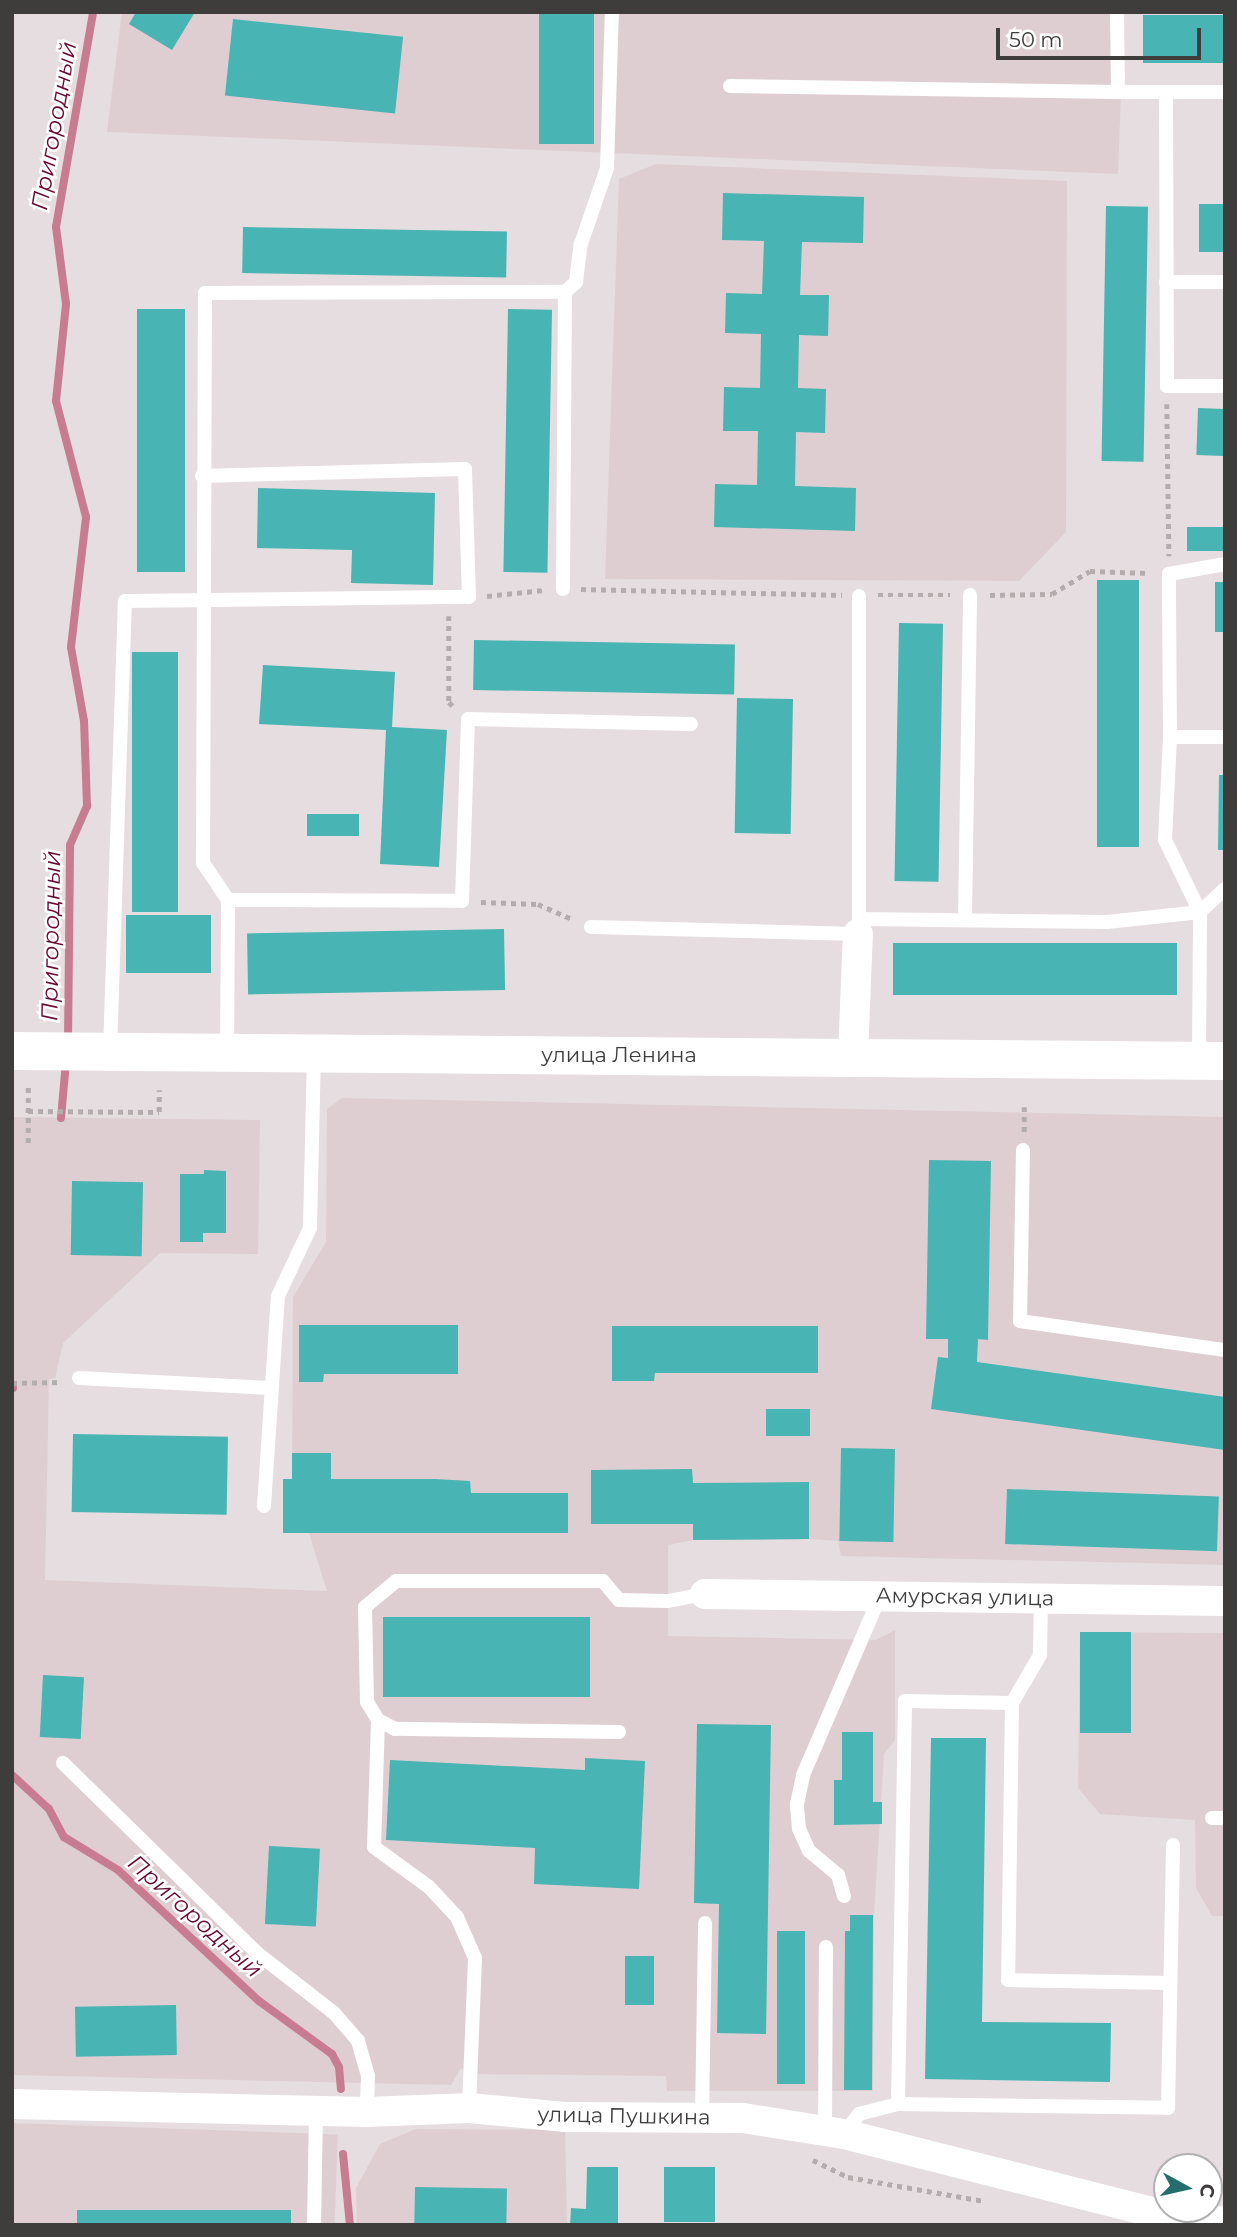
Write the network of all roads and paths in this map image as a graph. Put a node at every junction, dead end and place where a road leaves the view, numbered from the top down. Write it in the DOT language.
graph roads {
  1 [pos="611,12"];
  2 [pos="1117,12"];
  3 [pos="730,86"];
  4 [pos="1118,92"];
  5 [pos="1166,92"];
  6 [pos="1225,92"];
  7 [pos="1166,282"];
  8 [pos="1225,282"];
  9 [pos="565,292"];
  10 [pos="1167,386"];
  11 [pos="1225,386"];
  12 [pos="202,476"];
  13 [pos="1225,564"];
  14 [pos="1169,574"];
  15 [pos="563,589"];
  16 [pos="970,595"];
  17 [pos="859,596"];
  18 [pos="469,597"];
  19 [pos="449,598"];
  20 [pos="201,602"];
  21 [pos="468,719"];
  22 [pos="691,724"];
  23 [pos="1170,737"];
  24 [pos="1225,737"];
  25 [pos="1225,889"];
  26 [pos="228,900"];
  27 [pos="462,901"];
  28 [pos="1200,912"];
  29 [pos="965,918"];
  30 [pos="859,926"];
  31 [pos="591,927"];
  32 [pos="99,1052"];
  33 [pos="227,1052"];
  34 [pos="314,1053"];
  35 [pos="853,1056"];
  36 [pos="1212,1061"];
  37 [pos="27,1062"];
  38 [pos="159,1090"];
  39 [pos="28,1111"];
  40 [pos="28,1143"];
  41 [pos="1023,1150"];
  42 [pos="1225,1350"];
  43 [pos="79,1378"];
  44 [pos="12,1383"];
  45 [pos="271,1388"];
  46 [pos="264,1506"];
  47 [pos="705,1594"];
  48 [pos="880,1596"];
  49 [pos="1041,1598"];
  50 [pos="1225,1601"];
  51 [pos="1012,1703"];
  52 [pos="378,1720"];
  53 [pos="619,1732"];
  54 [pos="63,1763"];
  55 [pos="1173,1845"];
  56 [pos="844,1896"];
  57 [pos="705,1923"];
  58 [pos="826,1947"];
  59 [pos="1170,1983"];
  60 [pos="12,2104"];
  61 [pos="898,2104"];
  62 [pos="469,2108"];
  63 [pos="316,2111"];
  64 [pos="367,2112"];
  65 [pos="702,2118"];
  66 [pos="834,2132"];
  67 [pos="1153,2213"];
  68 [pos="314,2225"];
  1 -- 9 [label="lane"];
  2 -- 4 [label="lane"];
  3 -- 4 [label="lane"];
  4 -- 5 [label="lane"];
  5 -- 6 [label="lane"];
  5 -- 7 [label="lane"];
  7 -- 8 [label="lane"];
  7 -- 10 [label="lane"];
  9 -- 12 [label="lane"];
  9 -- 15 [label="lane"];
  10 -- 11 [label="lane"];
  10 -- 14 [label="path"];
  12 -- 18 [label="lane"];
  12 -- 20 [label="lane"];
  13 -- 14 [label="lane"];
  14 -- 16 [label="path"];
  14 -- 23 [label="lane"];
  15 -- 17 [label="path"];
  15 -- 18 [label="path"];
  16 -- 17 [label="path"];
  16 -- 29 [label="lane"];
  17 -- 30 [label="lane"];
  18 -- 19 [label="lane"];
  19 -- 20 [label="lane"];
  19 -- 21 [label="path"];
  20 -- 26 [label="lane"];
  20 -- 32 [label="lane"];
  21 -- 22 [label="lane"];
  21 -- 27 [label="lane"];
  23 -- 24 [label="lane"];
  23 -- 28 [label="lane"];
  25 -- 28 [label="lane"];
  26 -- 27 [label="lane"];
  26 -- 33 [label="lane"];
  27 -- 31 [label="path"];
  28 -- 29 [label="lane"];
  28 -- 36 [label="lane"];
  29 -- 30 [label="lane"];
  30 -- 31 [label="lane"];
  30 -- 35 [label="street"];
  32 -- 33 [label="main road, улица Ленина"];
  32 -- 37 [label="main road, улица Ленина"];
  33 -- 34 [label="main road, улица Ленина"];
  34 -- 35 [label="main road, улица Ленина"];
  34 -- 45 [label="lane"];
  35 -- 36 [label="main road, улица Ленина"];
  37 -- 39 [label="path"];
  38 -- 39 [label="path"];
  39 -- 40 [label="path"];
  41 -- 42 [label="lane"];
  43 -- 44 [label="path"];
  43 -- 45 [label="lane"];
  45 -- 46 [label="lane"];
  47 -- 48 [label="street, Амурская улица"];
  47 -- 52 [label="lane"];
  48 -- 49 [label="street, Амурская улица"];
  48 -- 56 [label="lane"];
  49 -- 50 [label="street, Амурская улица"];
  49 -- 51 [label="lane"];
  51 -- 59 [label="lane"];
  51 -- 61 [label="lane"];
  52 -- 53 [label="lane"];
  52 -- 62 [label="lane"];
  54 -- 64 [label="lane"];
  55 -- 59 [label="lane"];
  57 -- 65 [label="lane"];
  58 -- 66 [label="lane"];
  59 -- 61 [label="lane"];
  60 -- 63 [label="street, улица Пушкина"];
  61 -- 66 [label="lane"];
  62 -- 64 [label="street, улица Пушкина"];
  62 -- 65 [label="street, улица Пушкина"];
  63 -- 64 [label="street, улица Пушкина"];
  63 -- 68 [label="lane"];
  65 -- 66 [label="street, улица Пушкина"];
  66 -- 67 [label="street, улица Пушкина"];
}
